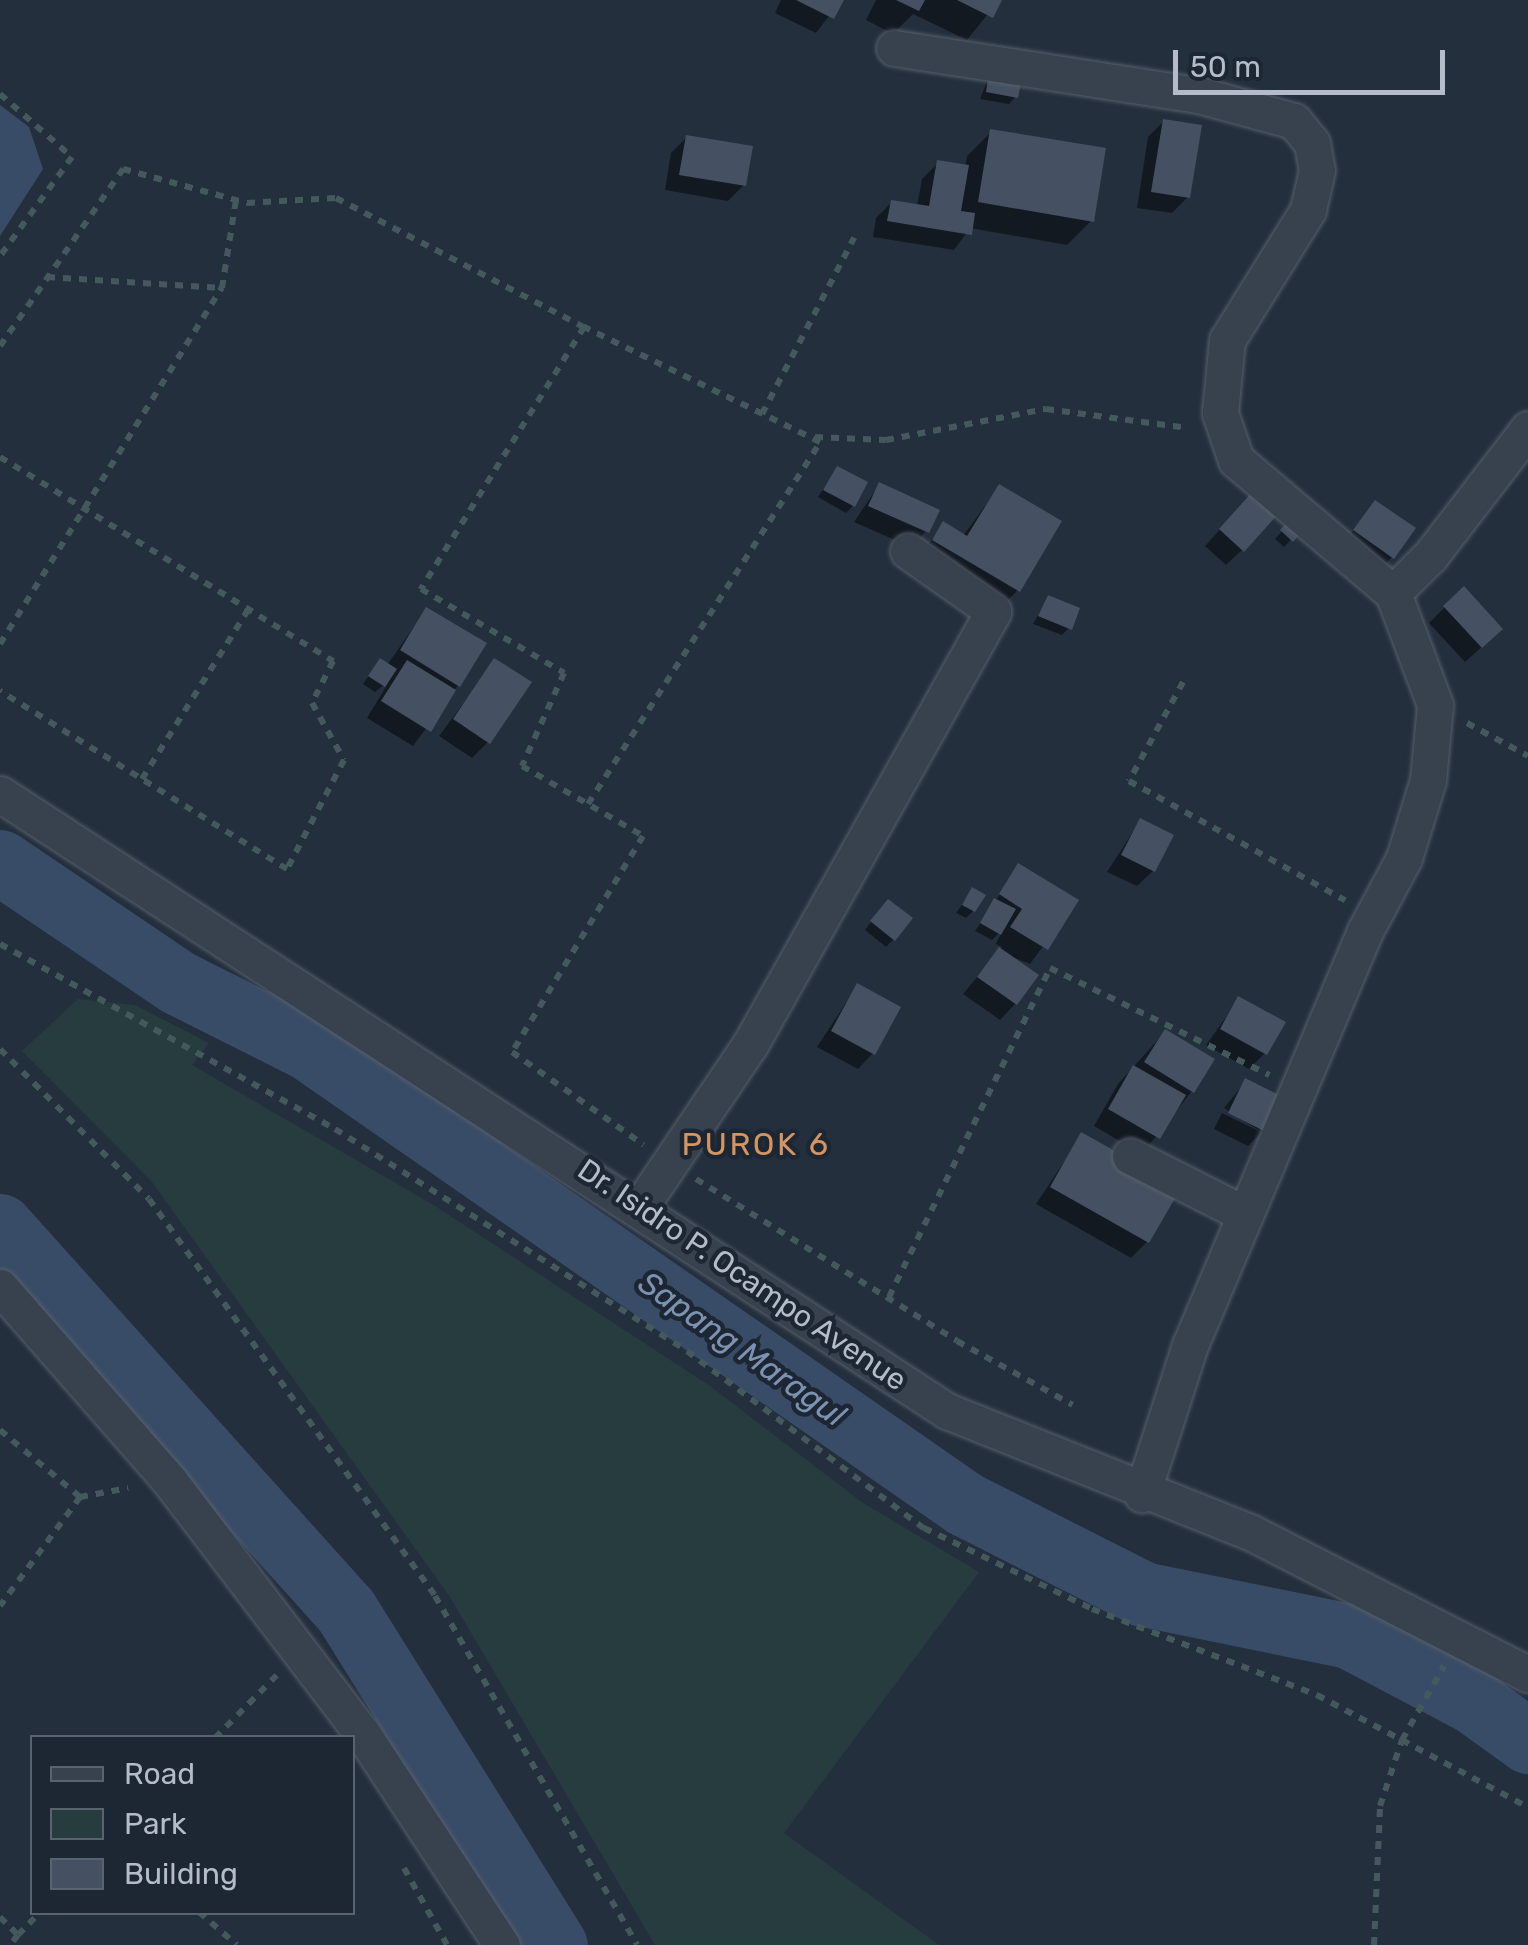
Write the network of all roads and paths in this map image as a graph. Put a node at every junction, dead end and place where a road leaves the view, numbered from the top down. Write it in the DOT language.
graph roads {
  1 [pos="894,48"];
  2 [pos="0,94"];
  3 [pos="236,200"];
  4 [pos="854,238"];
  5 [pos="0,256"];
  6 [pos="47,277"];
  7 [pos="222,288"];
  8 [pos="584,327"];
  9 [pos="0,346"];
  10 [pos="762,414"];
  11 [pos="1528,429"];
  12 [pos="1226,434"];
  13 [pos="809,437"];
  14 [pos="0,457"];
  15 [pos="86,505"];
  16 [pos="908,551"];
  17 [pos="1392,593"];
  18 [pos="248,610"];
  19 [pos="0,644"];
  20 [pos="1183,682"];
  21 [pos="0,691"];
  22 [pos="1435,705"];
  23 [pos="1528,756"];
  24 [pos="142,779"];
  25 [pos="0,794"];
  26 [pos="588,804"];
  27 [pos="1373,915"];
  28 [pos="0,944"];
  29 [pos="0,1049"];
  30 [pos="1298,1088"];
  31 [pos="1130,1156"];
  32 [pos="670,1163"];
  33 [pos="640,1207"];
  34 [pos="1245,1214"];
  35 [pos="0,1287"];
  36 [pos="889,1297"];
  37 [pos="1073,1405"];
  38 [pos="0,1430"];
  39 [pos="1142,1494"];
  40 [pos="0,1606"];
  41 [pos="1450,1654"];
  42 [pos="1528,1674"];
  43 [pos="290,1685"];
  44 [pos="217,1735"];
  45 [pos="1402,1740"];
  46 [pos="1528,1807"];
  47 [pos="37,1915"];
  48 [pos="202,1915"];
  49 [pos="0,1917"];
  50 [pos="18,1935"];
  51 [pos="10,1945"];
  52 [pos="237,1945"];
  53 [pos="502,1945"];
  54 [pos="637,1945"];
  55 [pos="1374,1945"];
  1 -- 12 [label="street"];
  2 -- 5 [label="path"];
  3 -- 6 [label="path"];
  3 -- 7 [label="path"];
  3 -- 8 [label="path"];
  4 -- 10 [label="path"];
  6 -- 7 [label="path"];
  6 -- 9 [label="path"];
  7 -- 15 [label="path"];
  8 -- 10 [label="path"];
  8 -- 26 [label="path"];
  10 -- 13 [label="path"];
  11 -- 17 [label="street"];
  12 -- 13 [label="path"];
  12 -- 17 [label="street"];
  13 -- 26 [label="path"];
  14 -- 15 [label="path"];
  15 -- 18 [label="path"];
  15 -- 19 [label="path"];
  16 -- 32 [label="street"];
  17 -- 22 [label="street"];
  18 -- 24 [label="path"];
  18 -- 24 [label="path"];
  20 -- 27 [label="path"];
  21 -- 24 [label="path"];
  22 -- 23 [label="path"];
  22 -- 27 [label="street"];
  25 -- 33 [label="street, Dr. Isidro P. Ocampo Avenue"];
  26 -- 32 [label="path"];
  27 -- 30 [label="street"];
  28 -- 45 [label="path"];
  29 -- 54 [label="path"];
  30 -- 34 [label="street"];
  30 -- 36 [label="path"];
  31 -- 34 [label="street"];
  32 -- 33 [label="street"];
  32 -- 36 [label="path"];
  33 -- 39 [label="street, Dr. Isidro P. Ocampo Avenue"];
  34 -- 39 [label="street"];
  35 -- 53 [label="street"];
  36 -- 37 [label="path"];
  38 -- 40 [label="path"];
  39 -- 42 [label="street, Dr. Isidro P. Ocampo Avenue"];
  41 -- 45 [label="path"];
  43 -- 44 [label="path"];
  45 -- 46 [label="path"];
  45 -- 55 [label="path"];
  47 -- 50 [label="path"];
  48 -- 52 [label="path"];
  49 -- 50 [label="path"];
  50 -- 51 [label="path"];
}
